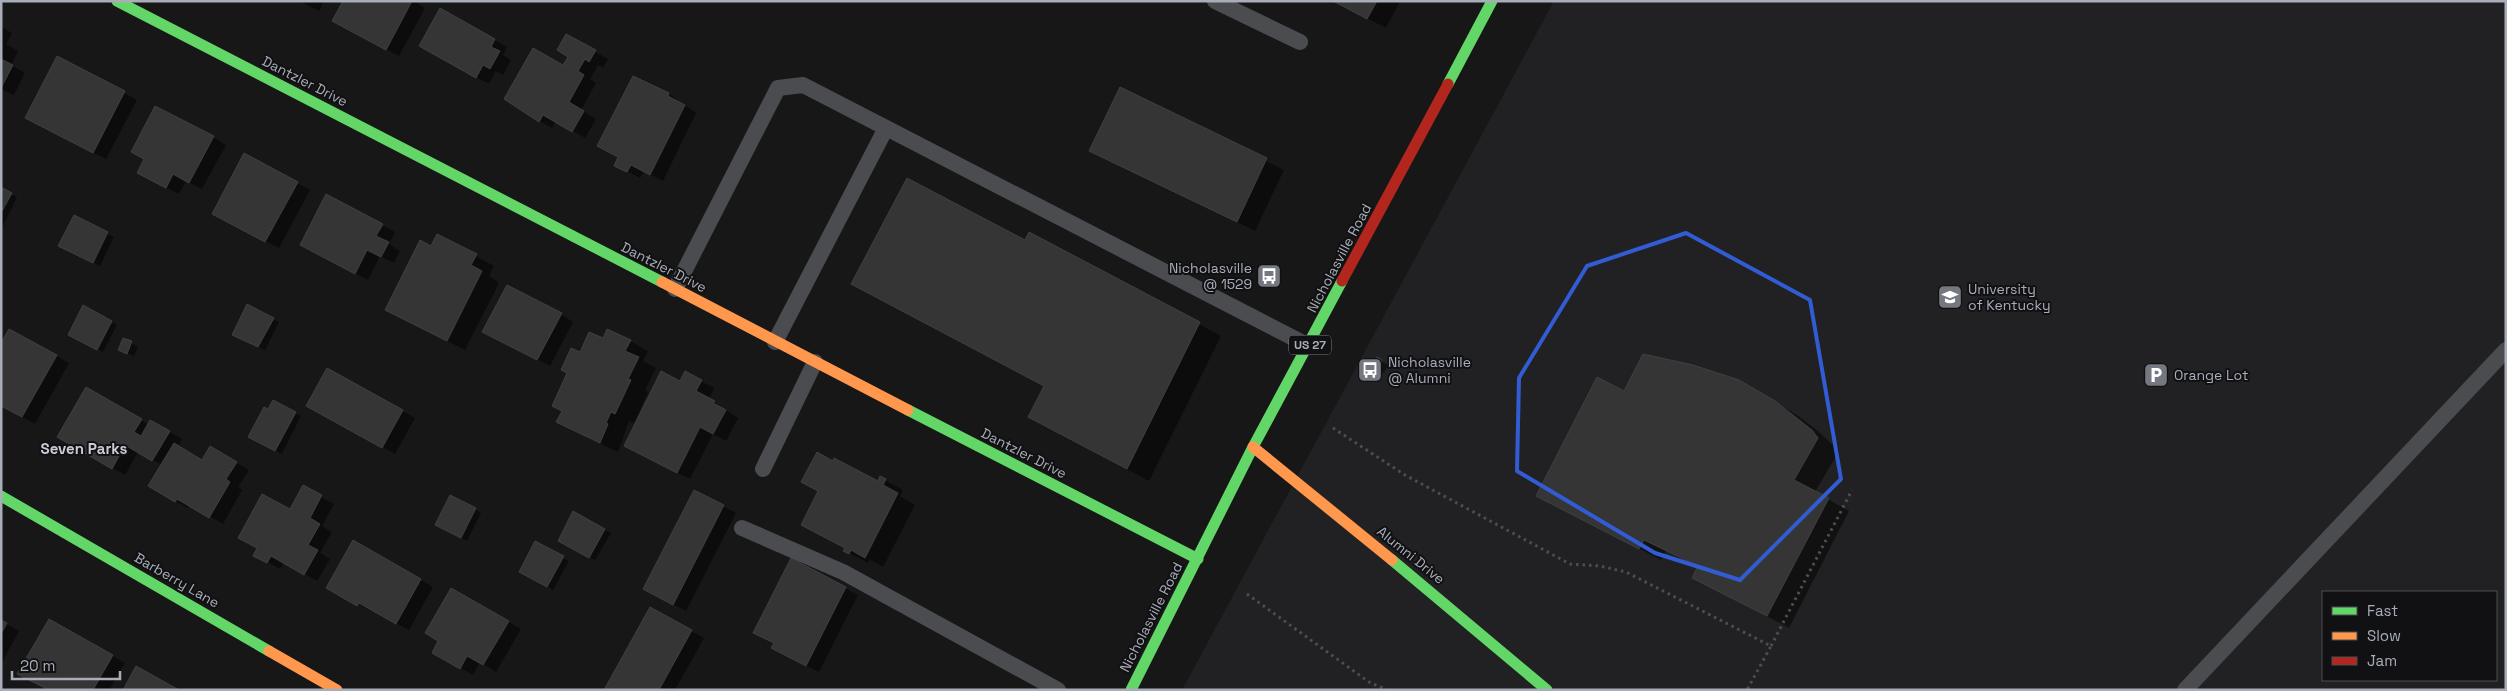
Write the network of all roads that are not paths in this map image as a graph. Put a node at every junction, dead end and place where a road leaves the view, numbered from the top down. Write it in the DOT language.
graph roads {
  1 [pos="118,1"];
  2 [pos="1215,1"];
  3 [pos="1492,1"];
  4 [pos="1300,42"];
  5 [pos="886,128"];
  6 [pos="675,289"];
  7 [pos="776,342"];
  8 [pos="1309,346"];
  9 [pos="2506,350"];
  10 [pos="816,362"];
  11 [pos="1253,447"];
  12 [pos="763,470"];
  13 [pos="1,496"];
  14 [pos="742,528"];
  15 [pos="1198,559"];
  16 [pos="337,690"];
  17 [pos="1058,690"];
  18 [pos="1131,690"];
  19 [pos="1546,690"];
  20 [pos="2185,690"];
  1 -- 6 [label="street, Dantzler Drive"];
  2 -- 4 [label="lane"];
  3 -- 8 [label="street, Nicholasville Road / US 27"];
  5 -- 6 [label="lane"];
  5 -- 7 [label="lane"];
  5 -- 8 [label="lane"];
  6 -- 7 [label="street, Dantzler Drive"];
  7 -- 10 [label="street, Dantzler Drive"];
  8 -- 11 [label="street, Nicholasville Road / US 27"];
  9 -- 20 [label="lane"];
  10 -- 12 [label="lane"];
  10 -- 15 [label="street, Dantzler Drive"];
  11 -- 15 [label="street, Nicholasville Road / US 27"];
  11 -- 19 [label="street, Alumni Drive"];
  13 -- 16 [label="street, Barberry Lane"];
  14 -- 17 [label="lane"];
  15 -- 18 [label="street, Nicholasville Road / US 27"];
}
